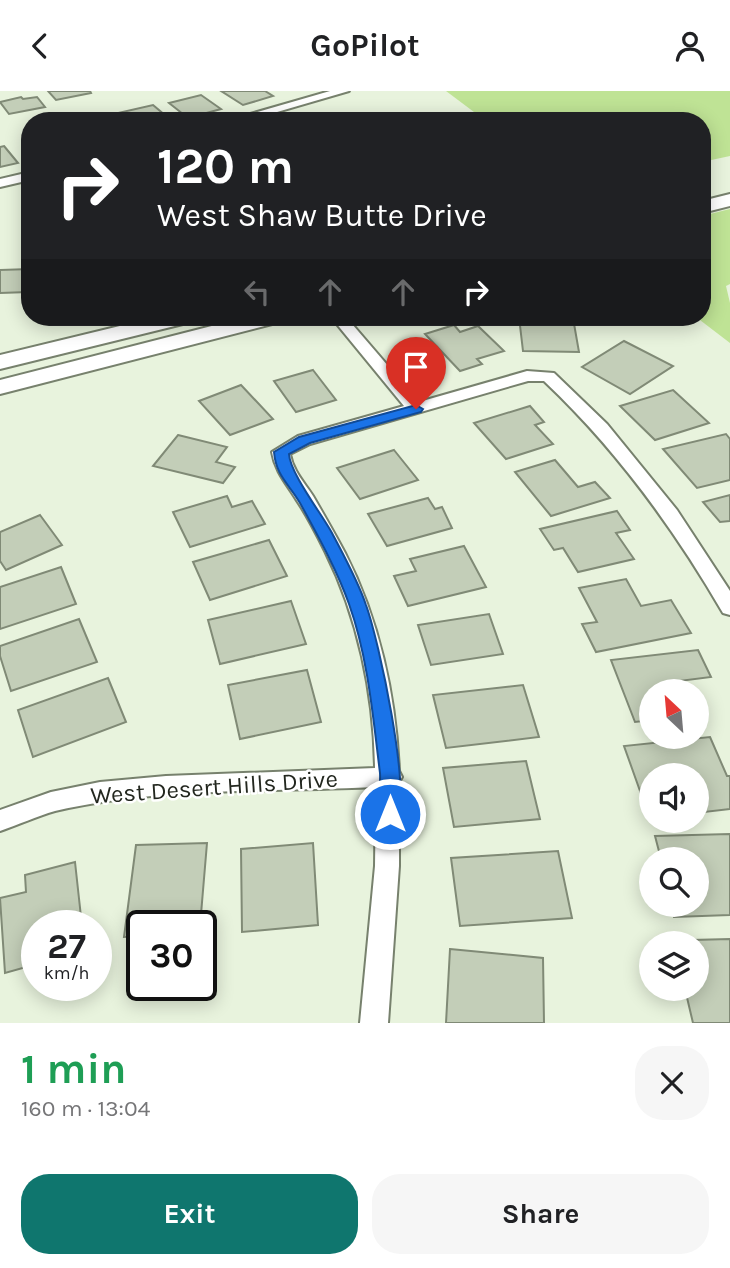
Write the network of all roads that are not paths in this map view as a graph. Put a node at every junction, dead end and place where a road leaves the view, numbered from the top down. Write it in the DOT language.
graph roads {
  1 [pos="343,91"];
  2 [pos="265,112"];
  3 [pos="21,178"];
  4 [pos="0,183"];
  5 [pos="730,200"];
  6 [pos="711,205"];
  7 [pos="146,326"];
  8 [pos="237,326"];
  9 [pos="346,326"];
  10 [pos="0,362"];
  11 [pos="0,387"];
  12 [pos="416,409"];
  13 [pos="730,608"];
  14 [pos="390,776"];
  15 [pos="0,821"];
  16 [pos="374,1023"];
  1 -- 2 [label="street"];
  3 -- 4 [label="street"];
  5 -- 6 [label="main road"];
  7 -- 10 [label="main road"];
  8 -- 11 [label="main road"];
  9 -- 12 [label="street"];
  12 -- 13 [label="street"];
  12 -- 14 [label="street"];
  14 -- 15 [label="street, West Desert Hills Drive"];
  14 -- 16 [label="street"];
}
